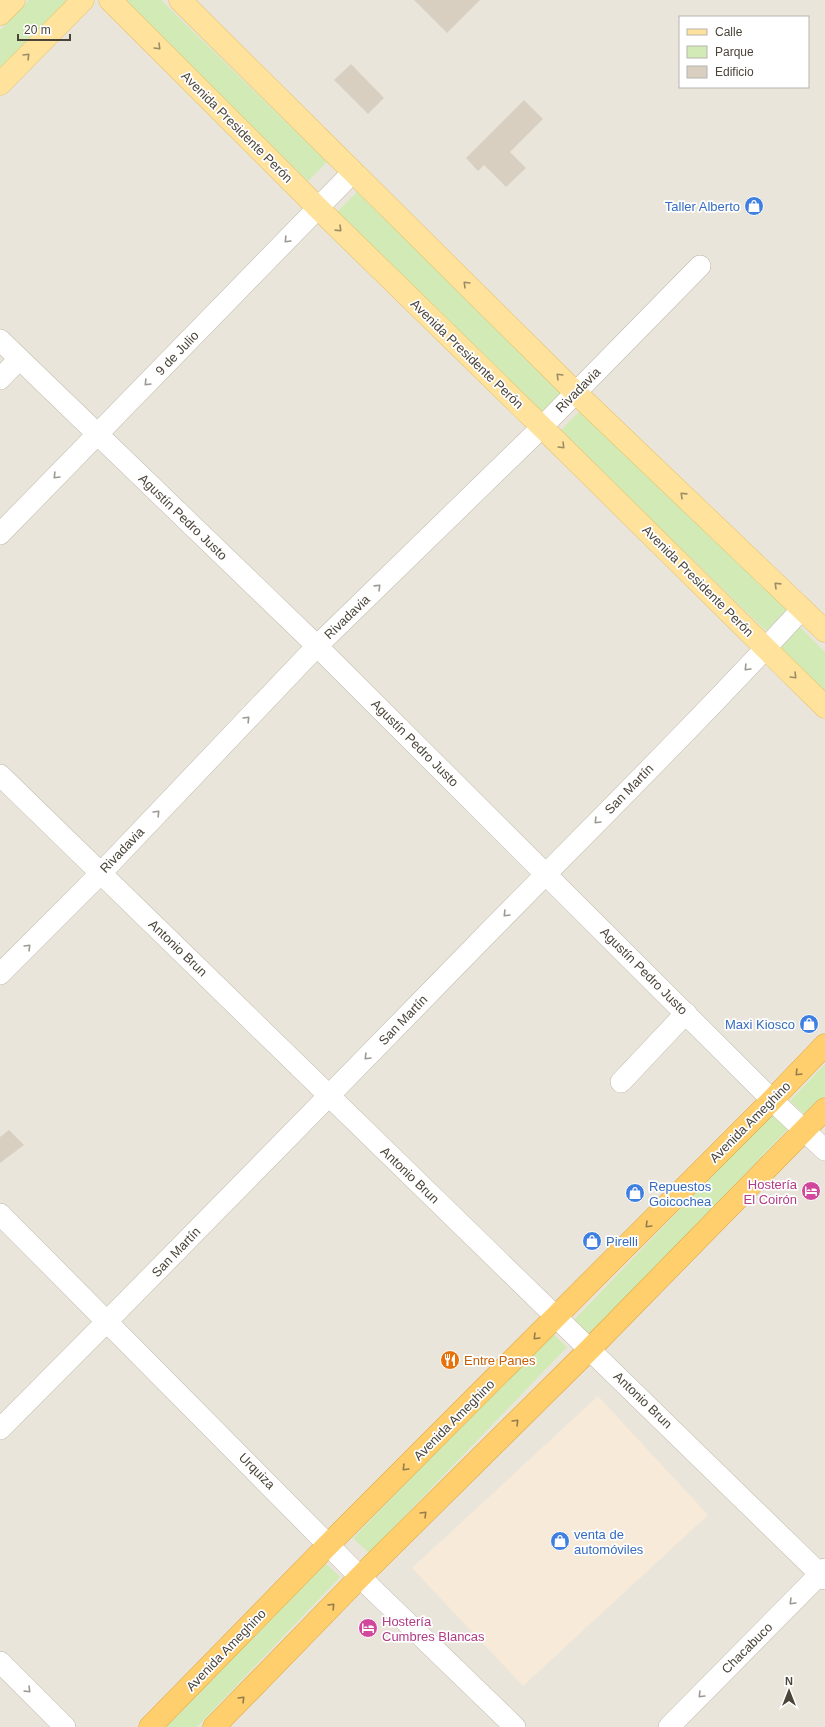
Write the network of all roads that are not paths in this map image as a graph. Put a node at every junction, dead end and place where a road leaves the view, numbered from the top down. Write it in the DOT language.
graph roads {
  1 [pos="14,0"];
  2 [pos="83,0"];
  3 [pos="110,0"];
  4 [pos="180,0"];
  5 [pos="0,14"];
  6 [pos="0,84"];
  7 [pos="353,172"];
  8 [pos="318,208"];
  9 [pos="700,266"];
  10 [pos="0,340"];
  11 [pos="19,359"];
  12 [pos="0,379"];
  13 [pos="576,393"];
  14 [pos="542,427"];
  15 [pos="98,434"];
  16 [pos="0,534"];
  17 [pos="802,609"];
  18 [pos="825,631"];
  19 [pos="317,646"];
  20 [pos="766,648"];
  21 [pos="825,708"];
  22 [pos="0,776"];
  23 [pos="101,873"];
  24 [pos="546,874"];
  25 [pos="0,974"];
  26 [pos="686,1013"];
  27 [pos="825,1045"];
  28 [pos="621,1082"];
  29 [pos="329,1096"];
  30 [pos="772,1100"];
  31 [pos="825,1109"];
  32 [pos="805,1130"];
  33 [pos="825,1150"];
  34 [pos="0,1214"];
  35 [pos="556,1317"];
  36 [pos="108,1321"];
  37 [pos="590,1349"];
  38 [pos="0,1429"];
  39 [pos="329,1544"];
  40 [pos="823,1574"];
  41 [pos="360,1577"];
  42 [pos="0,1662"];
  43 [pos="66,1727"];
  44 [pos="150,1727"];
  45 [pos="214,1727"];
  46 [pos="515,1727"];
  47 [pos="669,1727"];
  1 -- 5 [label="main road"];
  6 -- 2 [label="main road, one-way"];
  3 -- 8 [label="main road, Avenida Presidente Perón, one-way"];
  4 -- 7 [label="main road"];
  7 -- 8 [label="street, 9 de Julio"];
  13 -- 7 [label="main road, one-way"];
  8 -- 14 [label="main road, Avenida Presidente Perón, one-way"];
  8 -- 15 [label="street, 9 de Julio, one-way"];
  9 -- 13 [label="street, Rivadavia"];
  10 -- 11 [label="street, Agustín Pedro Justo"];
  11 -- 12 [label="street"];
  11 -- 15 [label="street, Agustín Pedro Justo"];
  13 -- 14 [label="street, Rivadavia"];
  17 -- 13 [label="main road, one-way"];
  19 -- 14 [label="street, Rivadavia, one-way"];
  14 -- 20 [label="main road, Avenida Presidente Perón, one-way"];
  15 -- 16 [label="street, 9 de Julio, one-way"];
  15 -- 19 [label="street, Agustín Pedro Justo"];
  17 -- 18 [label="main road"];
  17 -- 20 [label="street, San Martín"];
  23 -- 19 [label="street, Rivadavia, one-way"];
  19 -- 24 [label="street, Agustín Pedro Justo"];
  20 -- 21 [label="main road, Avenida Presidente Perón, one-way"];
  20 -- 24 [label="street, San Martín, one-way"];
  22 -- 23 [label="street, Antonio Brun"];
  25 -- 23 [label="street, Rivadavia, one-way"];
  23 -- 29 [label="street, Antonio Brun"];
  24 -- 26 [label="street, Agustín Pedro Justo"];
  24 -- 29 [label="street, San Martín, one-way"];
  26 -- 28 [label="street"];
  26 -- 30 [label="street, Agustín Pedro Justo"];
  27 -- 30 [label="highway, Avenida Ameghino, one-way"];
  29 -- 35 [label="street, Antonio Brun"];
  29 -- 36 [label="street, San Martín"];
  30 -- 32 [label="street, Agustín Pedro Justo"];
  30 -- 35 [label="highway, Avenida Ameghino, one-way"];
  31 -- 32 [label="highway"];
  32 -- 33 [label="street, Agustín Pedro Justo"];
  32 -- 37 [label="highway"];
  34 -- 36 [label="street, Urquiza"];
  35 -- 37 [label="street, Antonio Brun"];
  35 -- 39 [label="highway, Avenida Ameghino, one-way"];
  36 -- 38 [label="street, San Martín"];
  36 -- 39 [label="street, Urquiza"];
  37 -- 40 [label="street, Antonio Brun"];
  41 -- 37 [label="highway, one-way"];
  39 -- 41 [label="street, Urquiza"];
  39 -- 44 [label="highway, Avenida Ameghino"];
  40 -- 47 [label="street, Chacabuco, one-way"];
  45 -- 41 [label="highway, one-way"];
  41 -- 46 [label="street, Urquiza"];
  42 -- 43 [label="street, one-way"];
}
